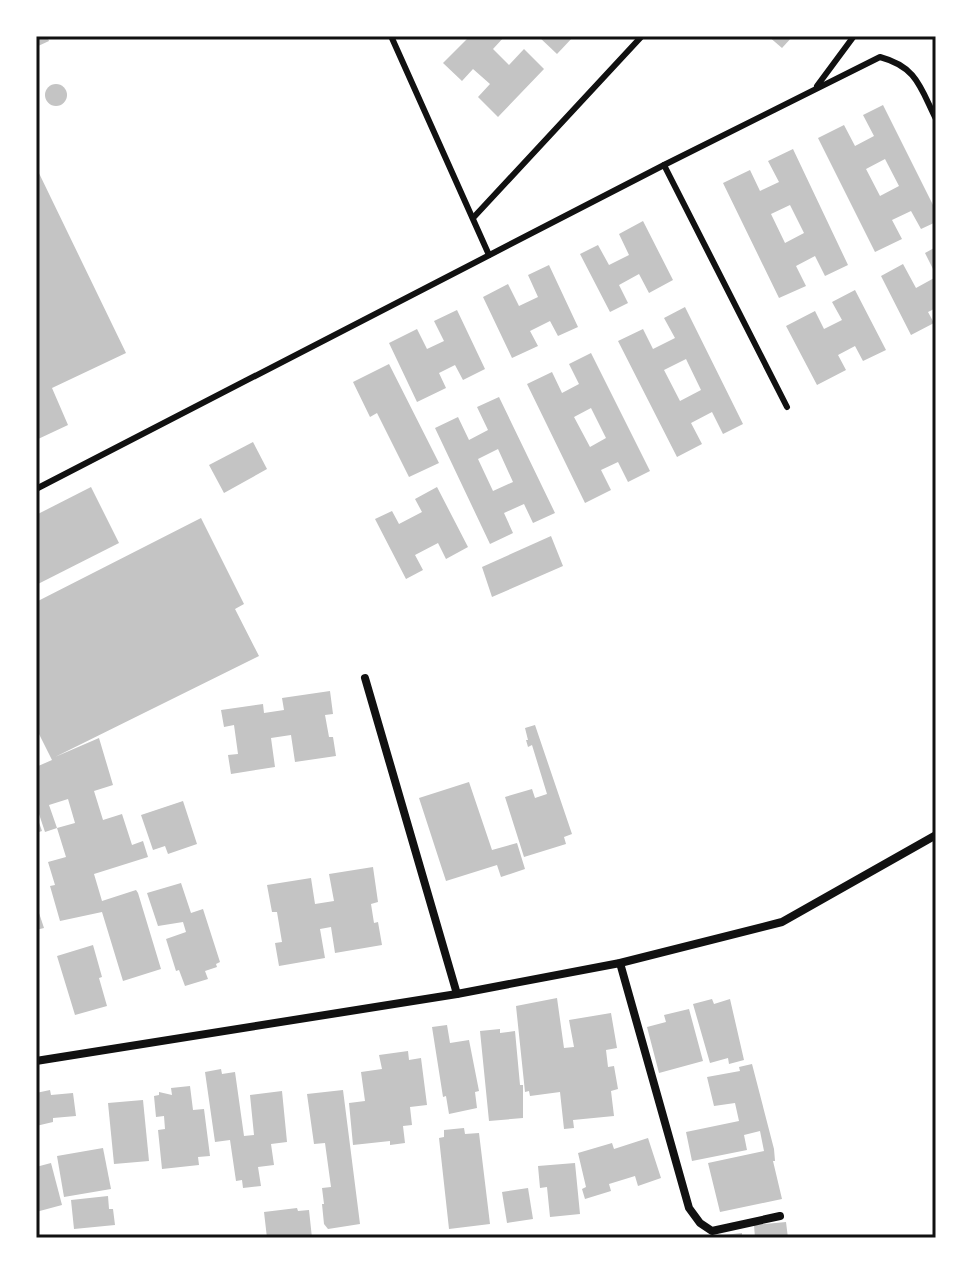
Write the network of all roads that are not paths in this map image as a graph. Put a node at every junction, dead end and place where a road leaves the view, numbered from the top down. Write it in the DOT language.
graph roads {
  1 [pos="391,36"];
  2 [pos="642,36"];
  3 [pos="854,36"];
  4 [pos="815,89"];
  5 [pos="936,119"];
  6 [pos="664,165"];
  7 [pos="473,218"];
  8 [pos="489,255"];
  9 [pos="787,407"];
  10 [pos="36,489"];
  11 [pos="365,678"];
  12 [pos="936,835"];
  13 [pos="620,963"];
  14 [pos="457,994"];
  15 [pos="36,1061"];
  16 [pos="780,1216"];
  1 -- 7 [label="lane"];
  2 -- 7 [label="lane"];
  3 -- 4 [label="lane"];
  4 -- 5 [label="lane"];
  4 -- 6 [label="lane"];
  6 -- 8 [label="lane"];
  6 -- 9 [label="lane"];
  7 -- 8 [label="lane"];
  8 -- 10 [label="lane"];
  11 -- 14 [label="street"];
  12 -- 13 [label="street"];
  13 -- 14 [label="street"];
  13 -- 16 [label="street"];
  14 -- 15 [label="street"];
}
